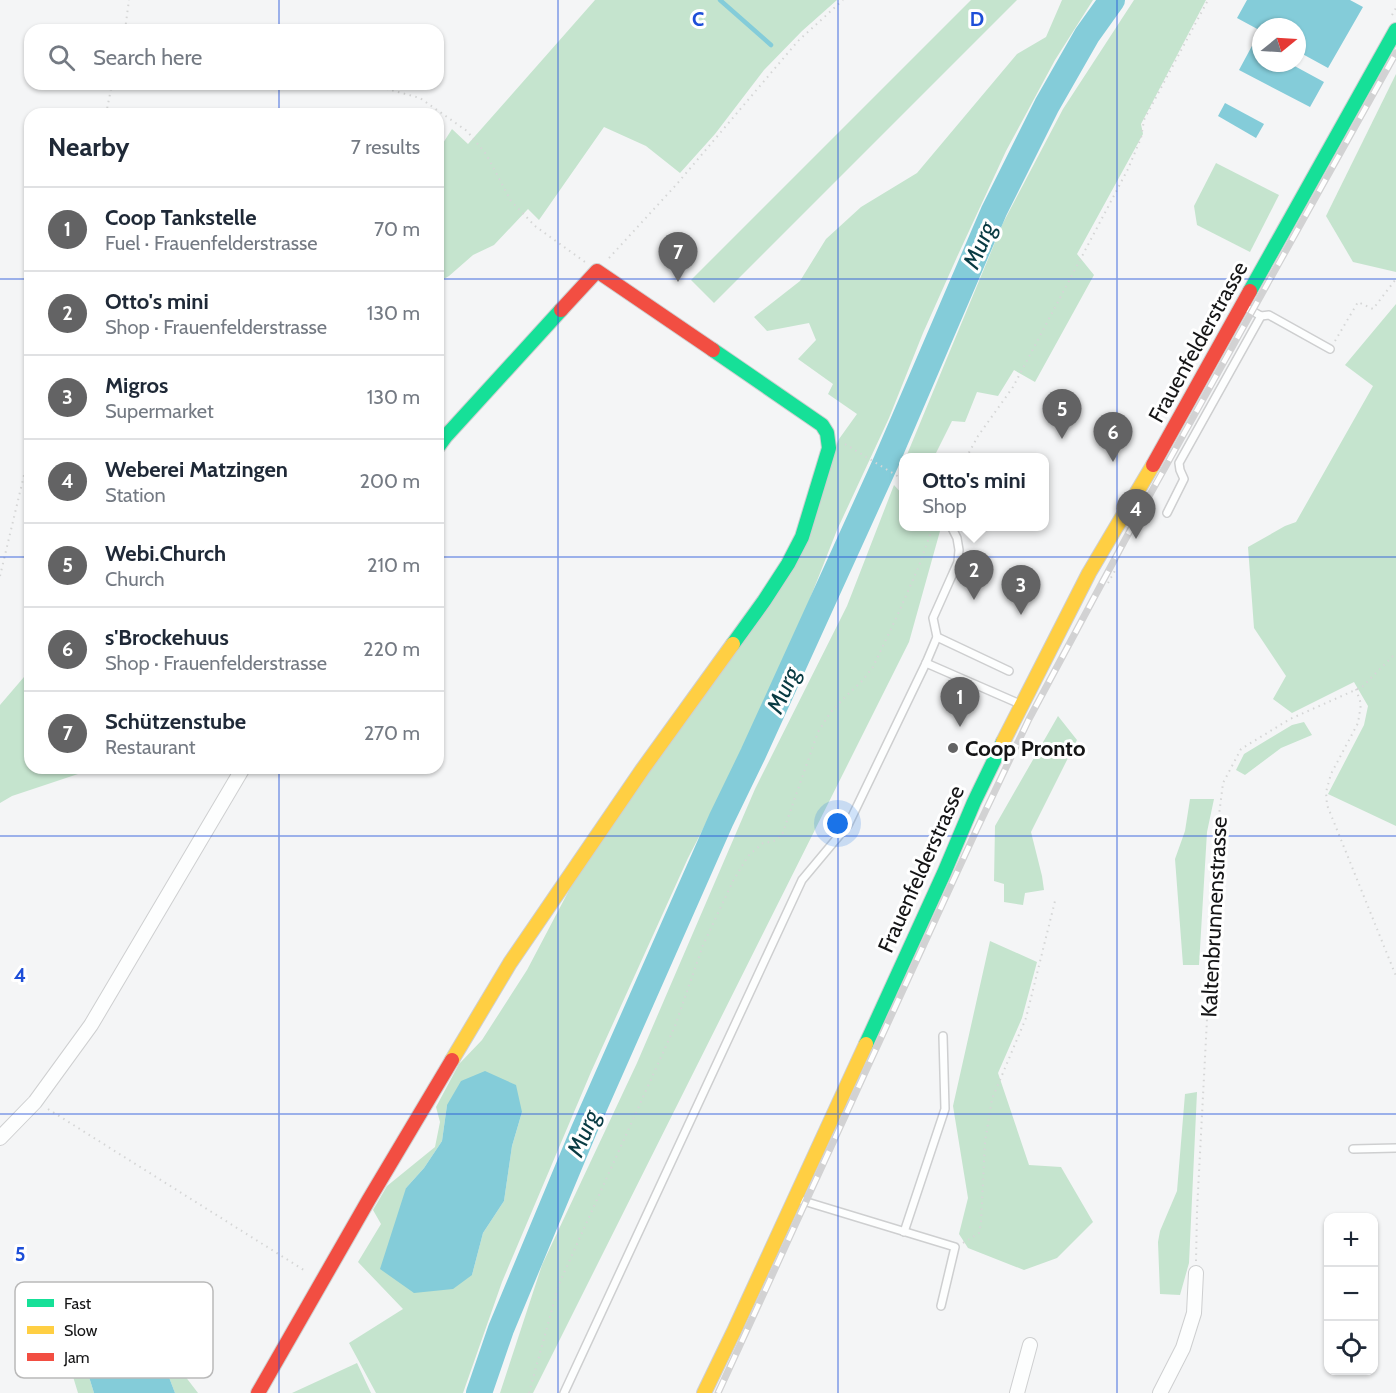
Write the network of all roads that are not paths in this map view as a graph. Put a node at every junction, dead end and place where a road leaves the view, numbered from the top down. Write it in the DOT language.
graph roads {
  1 [pos="1396,30"];
  2 [pos="1242,306"];
  3 [pos="1261,316"];
  4 [pos="1330,349"];
  5 [pos="444,439"];
  6 [pos="1167,513"];
  7 [pos="954,531"];
  8 [pos="937,637"];
  9 [pos="926,663"];
  10 [pos="1009,671"];
  11 [pos="1021,704"];
  12 [pos="239,774"];
  13 [pos="943,1036"];
  14 [pos="0,1138"];
  15 [pos="1396,1148"];
  16 [pos="1353,1149"];
  17 [pos="795,1198"];
  18 [pos="904,1232"];
  19 [pos="1196,1273"];
  20 [pos="942,1306"];
  21 [pos="1030,1345"];
  22 [pos="258,1393"];
  23 [pos="564,1393"];
  24 [pos="704,1393"];
  25 [pos="1017,1393"];
  26 [pos="1160,1393"];
  1 -- 2 [label="street, Frauenfelderstrasse"];
  2 -- 3 [label="lane"];
  2 -- 11 [label="street, Frauenfelderstrasse"];
  3 -- 4 [label="lane"];
  3 -- 6 [label="lane"];
  5 -- 22 [label="street"];
  7 -- 8 [label="lane"];
  8 -- 9 [label="lane"];
  8 -- 10 [label="lane"];
  9 -- 11 [label="lane"];
  9 -- 23 [label="lane"];
  11 -- 17 [label="street, Frauenfelderstrasse"];
  12 -- 14 [label="street"];
  13 -- 18 [label="lane"];
  15 -- 16 [label="lane"];
  17 -- 18 [label="lane"];
  17 -- 24 [label="street, Frauenfelderstrasse"];
  18 -- 20 [label="lane"];
  19 -- 26 [label="street"];
  21 -- 25 [label="street"];
}
